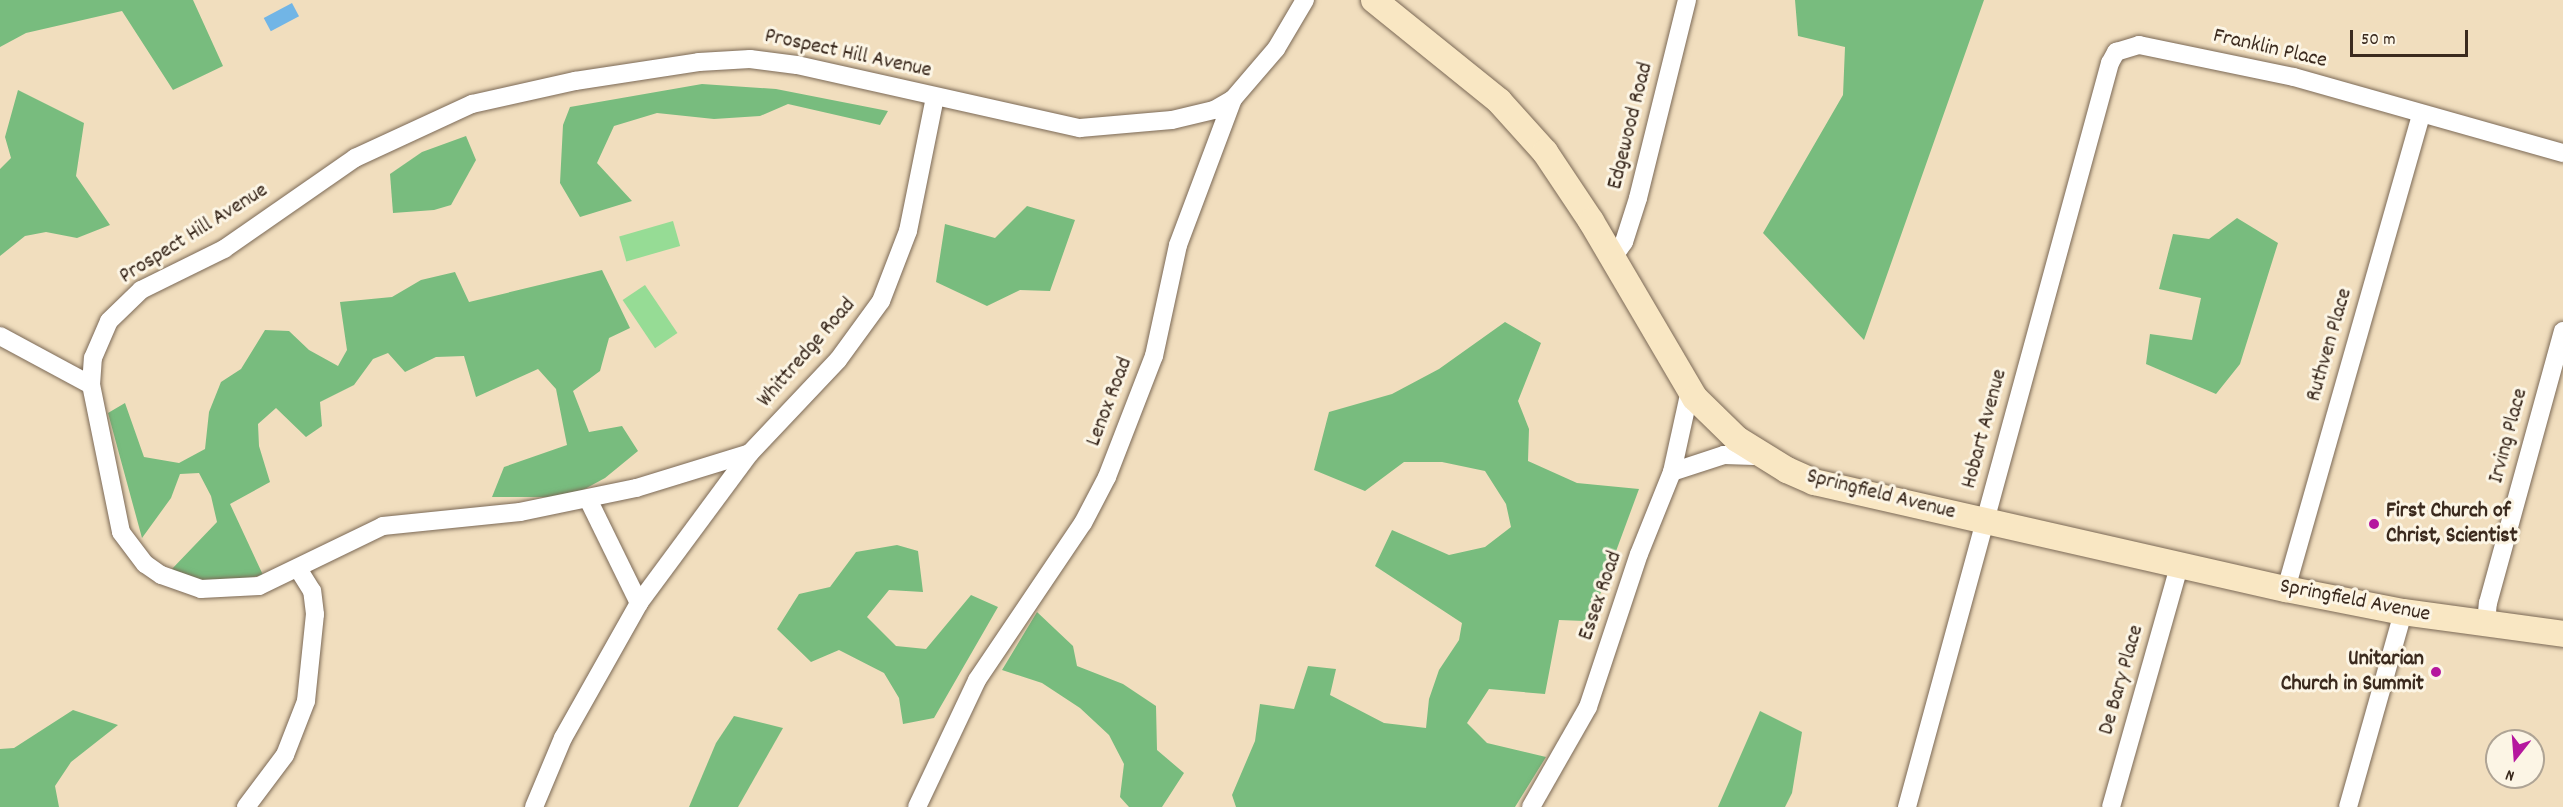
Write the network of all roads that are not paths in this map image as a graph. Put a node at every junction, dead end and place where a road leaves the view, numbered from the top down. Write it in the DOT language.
graph roads {
  1 [pos="1305,0"];
  2 [pos="1374,0"];
  3 [pos="1687,0"];
  4 [pos="2110,63"];
  5 [pos="935,97"];
  6 [pos="1233,99"];
  7 [pos="2421,114"];
  8 [pos="2563,153"];
  9 [pos="1612,259"];
  10 [pos="2563,331"];
  11 [pos="0,336"];
  12 [pos="91,385"];
  13 [pos="1690,390"];
  14 [pos="750,453"];
  15 [pos="1761,456"];
  16 [pos="1672,472"];
  17 [pos="588,499"];
  18 [pos="1984,521"];
  19 [pos="2179,566"];
  20 [pos="298,569"];
  21 [pos="2286,589"];
  22 [pos="639,603"];
  23 [pos="2403,612"];
  24 [pos="2486,624"];
  25 [pos="2563,634"];
  26 [pos="246,807"];
  27 [pos="534,807"];
  28 [pos="917,807"];
  29 [pos="1531,807"];
  30 [pos="1907,807"];
  31 [pos="2111,807"];
  32 [pos="2348,807"];
  1 -- 6 [label="street, Lenox Road"];
  2 -- 9 [label="main road, Springfield Avenue"];
  3 -- 9 [label="street, Edgewood Road"];
  4 -- 7 [label="street, Franklin Place"];
  4 -- 18 [label="street, Hobart Avenue"];
  5 -- 6 [label="street, Prospect Hill Avenue"];
  5 -- 12 [label="street, Prospect Hill Avenue"];
  5 -- 14 [label="street, Whittredge Road"];
  6 -- 28 [label="street, Lenox Road"];
  7 -- 8 [label="street, Franklin Place"];
  7 -- 21 [label="street, Ruthven Place"];
  9 -- 13 [label="main road, Springfield Avenue"];
  10 -- 24 [label="street, Irving Place"];
  11 -- 12 [label="street"];
  12 -- 20 [label="street, Prospect Hill Avenue"];
  13 -- 15 [label="main road, Springfield Avenue"];
  13 -- 16 [label="street, Essex Road"];
  14 -- 17 [label="street, Prospect Hill Avenue"];
  14 -- 22 [label="street, Whittredge Road"];
  15 -- 16 [label="street"];
  15 -- 18 [label="main road, Springfield Avenue"];
  16 -- 29 [label="street, Essex Road"];
  17 -- 20 [label="street, Prospect Hill Avenue"];
  17 -- 22 [label="street"];
  18 -- 19 [label="main road, Springfield Avenue"];
  18 -- 30 [label="street, Hobart Avenue"];
  19 -- 21 [label="main road, Springfield Avenue"];
  19 -- 31 [label="street, De Bary Place"];
  20 -- 26 [label="street"];
  21 -- 23 [label="main road, Springfield Avenue"];
  22 -- 27 [label="street, Whittredge Road"];
  23 -- 24 [label="main road, Springfield Avenue"];
  23 -- 32 [label="street"];
  24 -- 25 [label="main road, Springfield Avenue"];
}
